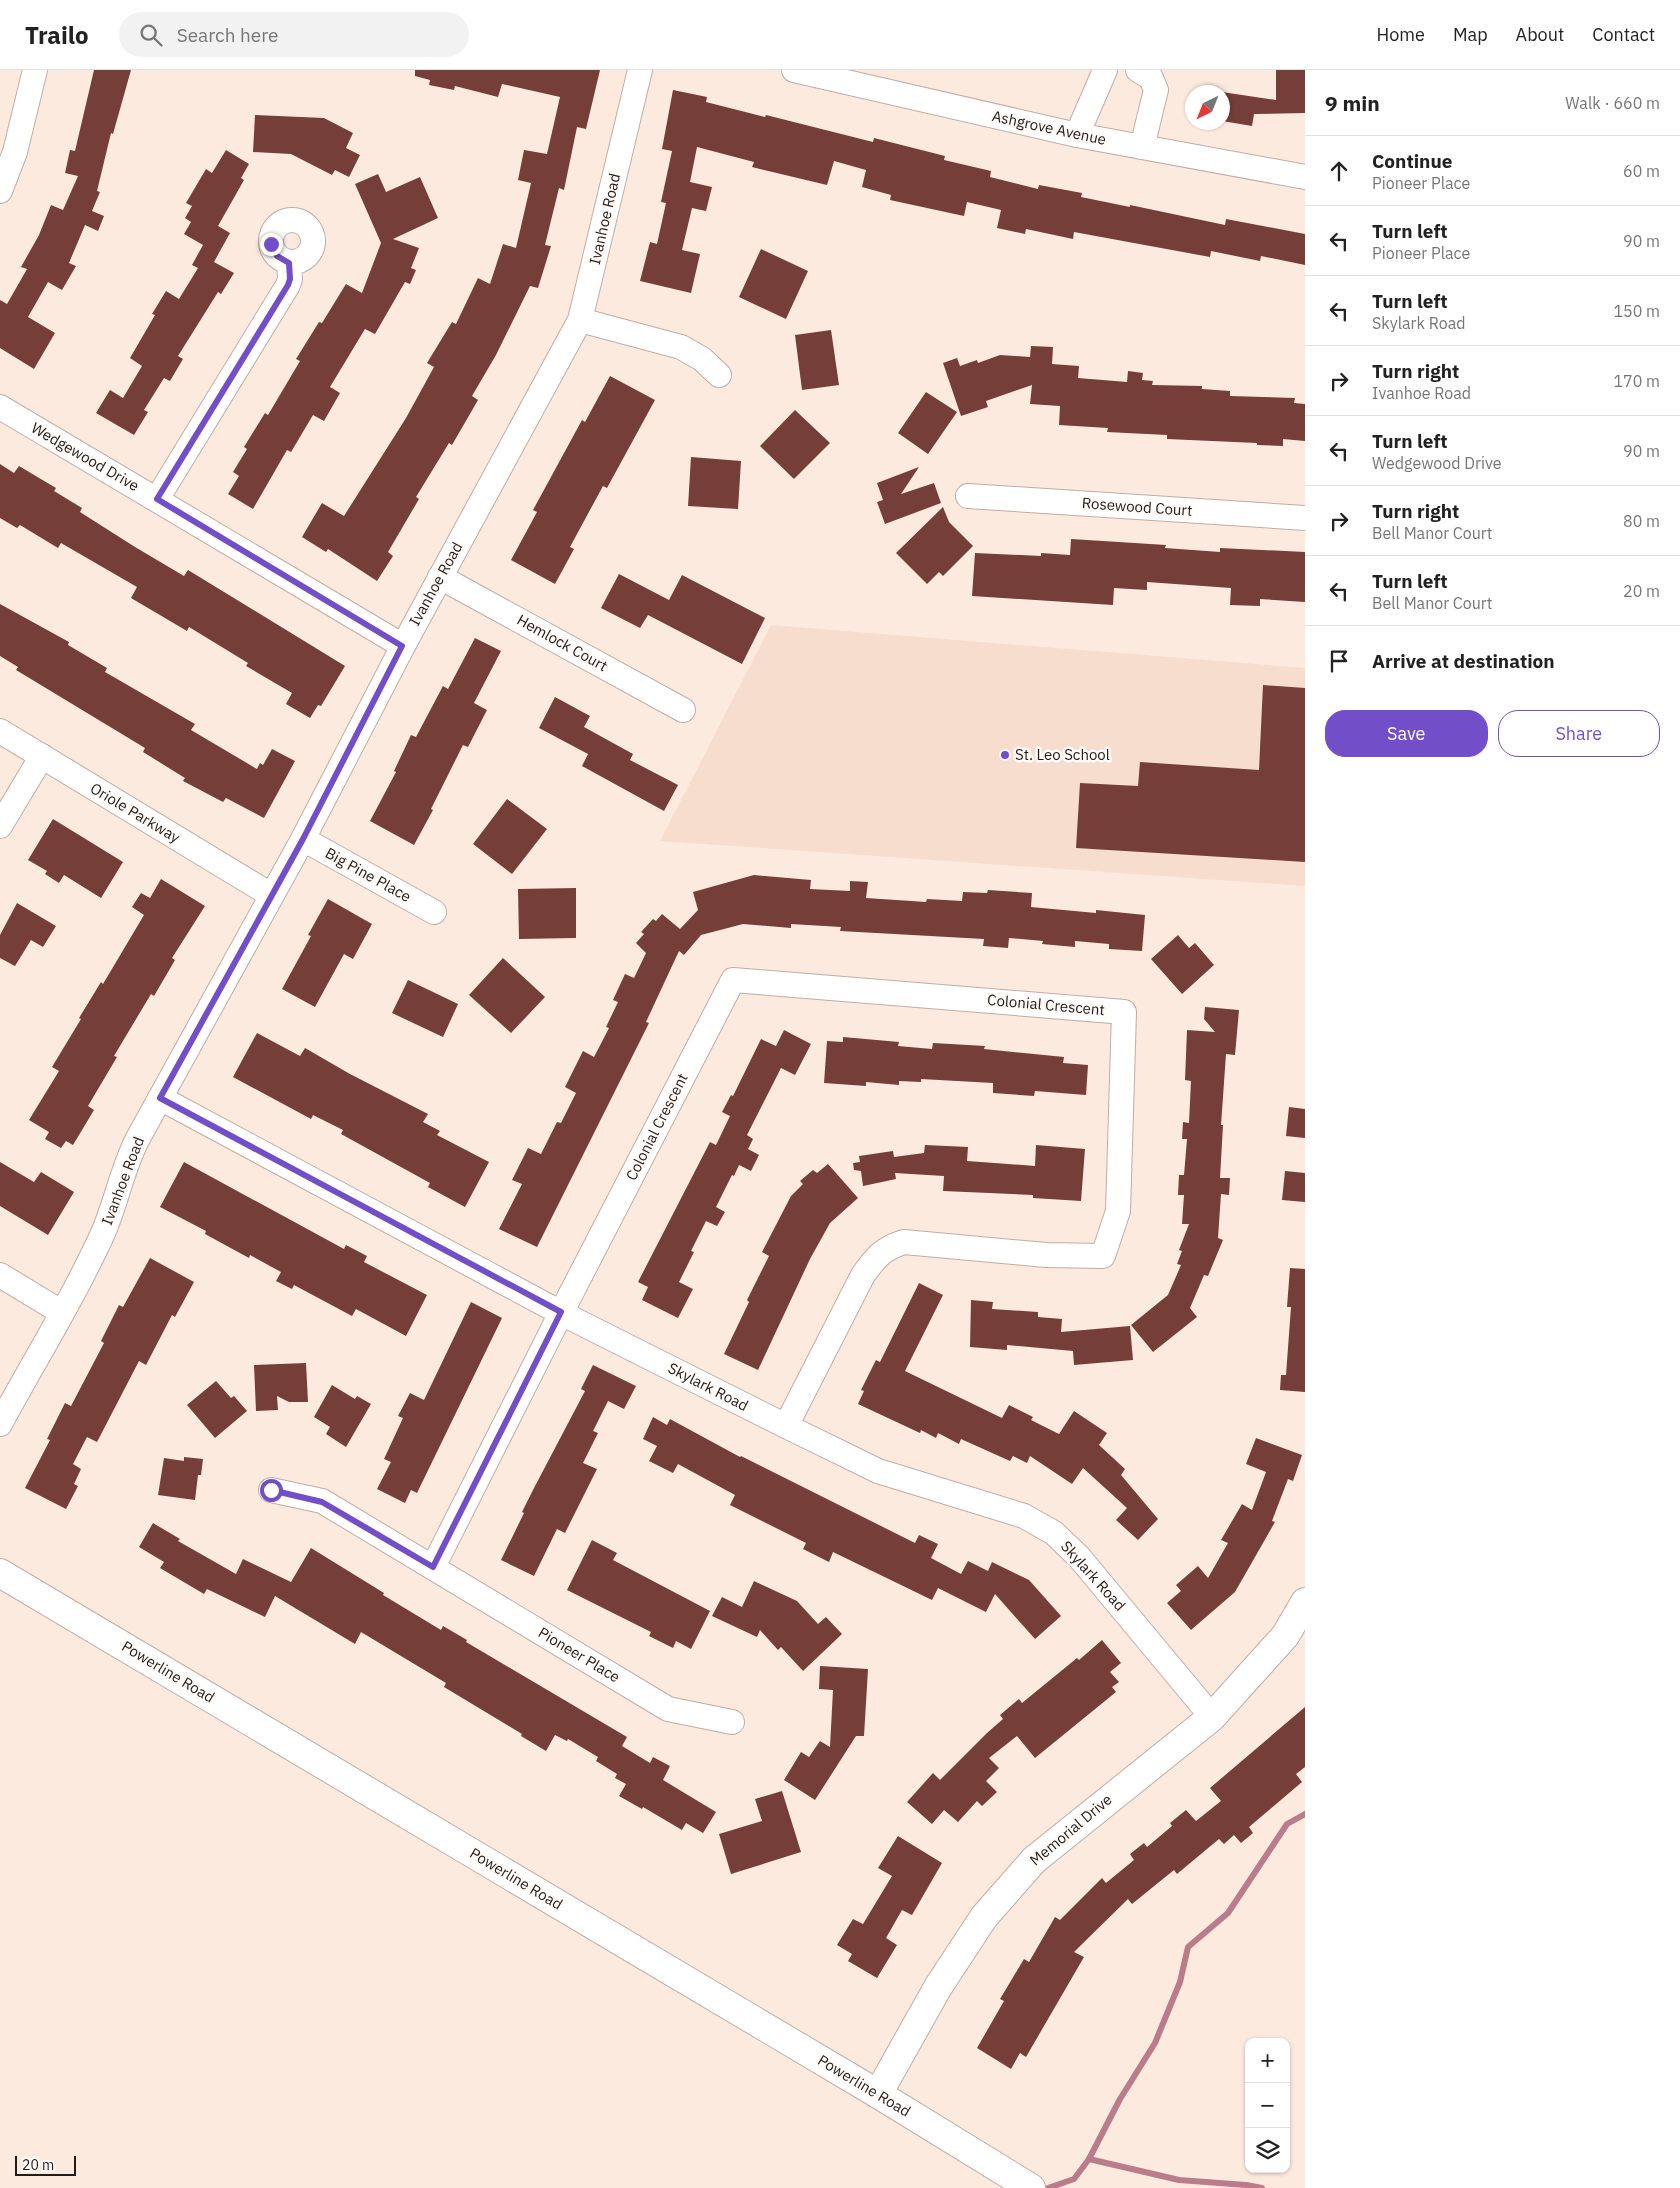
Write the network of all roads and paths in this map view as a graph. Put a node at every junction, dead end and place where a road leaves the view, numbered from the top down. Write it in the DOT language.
graph roads {
  1 [pos="35,70"];
  2 [pos="640,70"];
  3 [pos="794,70"];
  4 [pos="1105,70"];
  5 [pos="1138,70"];
  6 [pos="1076,135"];
  7 [pos="1142,147"];
  8 [pos="1305,177"];
  9 [pos="0,192"];
  10 [pos="289,263"];
  11 [pos="580,320"];
  12 [pos="718,376"];
  13 [pos="0,407"];
  14 [pos="968,496"];
  15 [pos="157,499"];
  16 [pos="1305,518"];
  17 [pos="440,576"];
  18 [pos="402,646"];
  19 [pos="683,710"];
  20 [pos="0,731"];
  21 [pos="42,756"];
  22 [pos="0,826"];
  23 [pos="303,839"];
  24 [pos="271,895"];
  25 [pos="434,912"];
  26 [pos="160,1098"];
  27 [pos="0,1275"];
  28 [pos="61,1312"];
  29 [pos="561,1312"];
  30 [pos="0,1424"];
  31 [pos="786,1426"];
  32 [pos="271,1490"];
  33 [pos="433,1567"];
  34 [pos="0,1573"];
  35 [pos="1305,1602"];
  36 [pos="1212,1717"];
  37 [pos="732,1722"];
  38 [pos="878,2094"];
  39 [pos="1031,2188"];
  1 -- 9 [label="street"];
  2 -- 11 [label="street, Ivanhoe Road"];
  3 -- 6 [label="street, Ashgrove Avenue"];
  4 -- 6 [label="street"];
  5 -- 7 [label="street"];
  6 -- 7 [label="street, Ashgrove Avenue"];
  7 -- 8 [label="street, Ashgrove Avenue"];
  10 -- 15 [label="street"];
  11 -- 12 [label="street"];
  11 -- 17 [label="street, Ivanhoe Road"];
  13 -- 15 [label="street, Wedgewood Drive"];
  14 -- 16 [label="street, Rosewood Court"];
  15 -- 18 [label="street, Wedgewood Drive"];
  17 -- 18 [label="street, Ivanhoe Road"];
  17 -- 19 [label="street, Hemlock Court"];
  18 -- 23 [label="street, Ivanhoe Road"];
  20 -- 21 [label="street, Oriole Parkway"];
  21 -- 22 [label="street"];
  21 -- 24 [label="street, Oriole Parkway"];
  23 -- 24 [label="street, Ivanhoe Road"];
  23 -- 25 [label="street, Big Pine Place"];
  24 -- 26 [label="street, Ivanhoe Road"];
  26 -- 28 [label="street, Ivanhoe Road"];
  26 -- 29 [label="street, Skylark Road"];
  27 -- 28 [label="street"];
  28 -- 30 [label="street, Ivanhoe Road"];
  29 -- 31 [label="street, Skylark Road"];
  29 -- 31 [label="street, Colonial Crescent"];
  29 -- 33 [label="street"];
  31 -- 36 [label="street, Skylark Road"];
  32 -- 33 [label="street, Pioneer Place"];
  33 -- 37 [label="street, Pioneer Place"];
  34 -- 38 [label="main road, Powerline Road"];
  35 -- 36 [label="main road, Memorial Drive"];
  36 -- 38 [label="main road, Memorial Drive"];
  38 -- 39 [label="main road, Powerline Road"];
}
